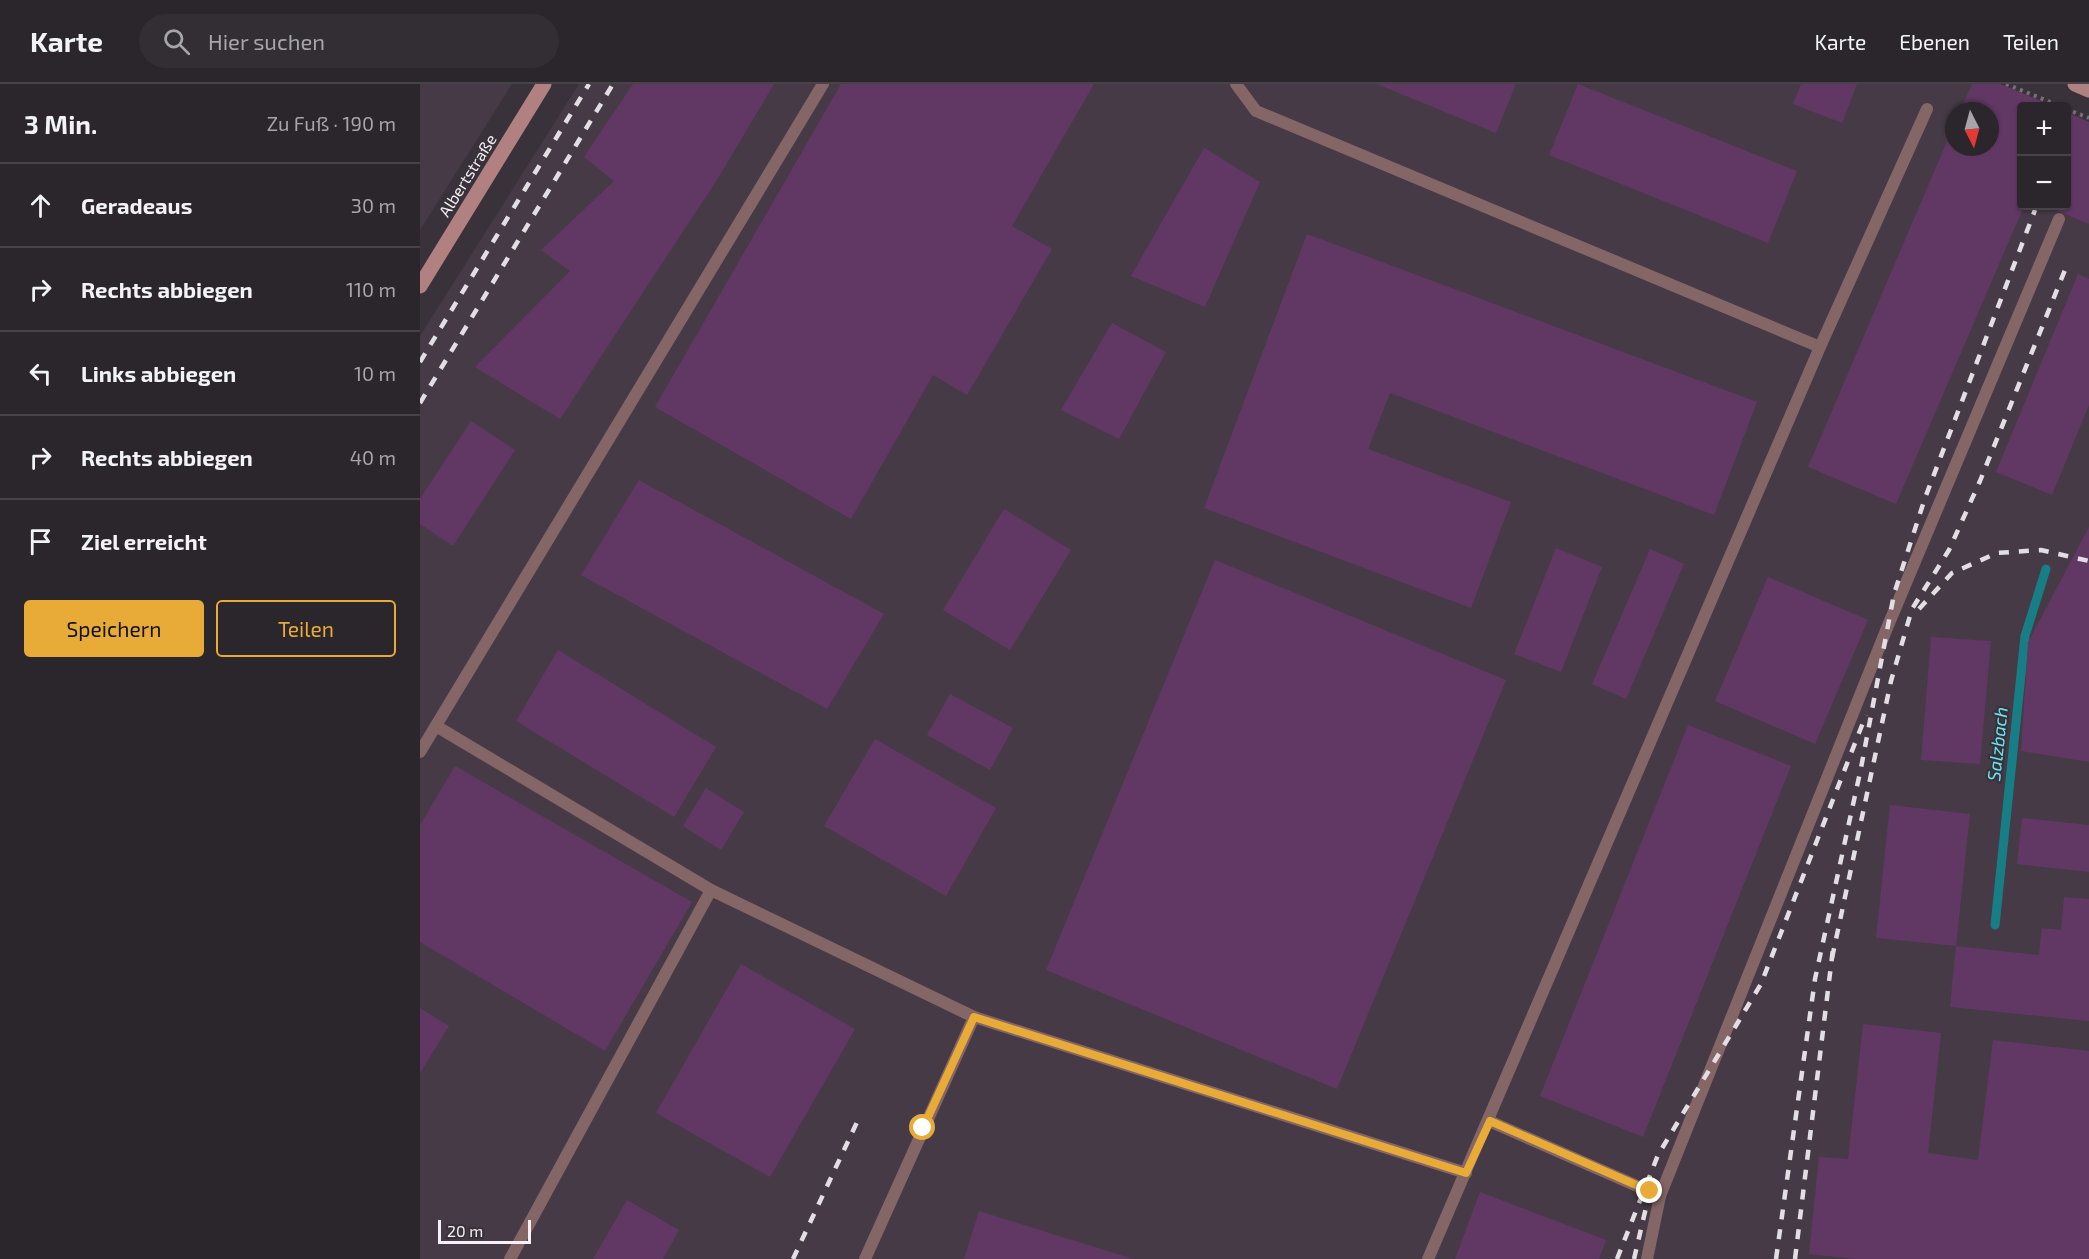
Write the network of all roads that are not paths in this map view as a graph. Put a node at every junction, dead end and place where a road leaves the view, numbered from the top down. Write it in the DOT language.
graph roads {
  1 [pos="544,84"];
  2 [pos="823,84"];
  3 [pos="1236,84"];
  4 [pos="2075,84"];
  5 [pos="2089,90"];
  6 [pos="1927,109"];
  7 [pos="2059,219"];
  8 [pos="420,286"];
  9 [pos="1820,346"];
  10 [pos="436,726"];
  11 [pos="420,752"];
  12 [pos="711,890"];
  13 [pos="974,1017"];
  14 [pos="1490,1121"];
  15 [pos="1466,1173"];
  16 [pos="1660,1196"];
  17 [pos="510,1259"];
  18 [pos="865,1259"];
  19 [pos="1428,1259"];
  20 [pos="1647,1259"];
  1 -- 8 [label="street, Albertstraße"];
  2 -- 10 [label="lane"];
  3 -- 9 [label="lane"];
  4 -- 5 [label="street"];
  6 -- 9 [label="lane"];
  7 -- 16 [label="lane"];
  9 -- 14 [label="lane"];
  10 -- 11 [label="lane"];
  10 -- 12 [label="lane"];
  12 -- 13 [label="lane"];
  12 -- 17 [label="lane"];
  13 -- 15 [label="lane"];
  13 -- 18 [label="lane"];
  14 -- 15 [label="lane"];
  14 -- 16 [label="lane"];
  15 -- 19 [label="lane"];
  16 -- 20 [label="lane"];
}
